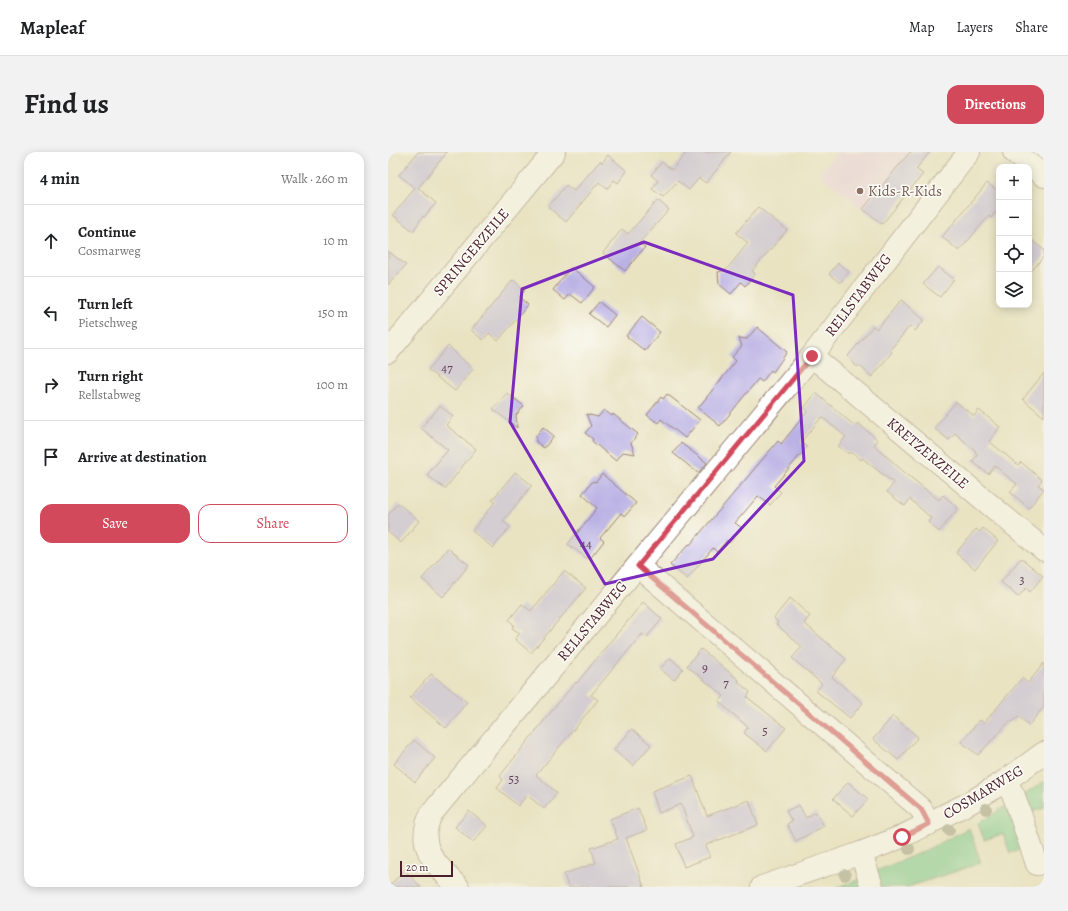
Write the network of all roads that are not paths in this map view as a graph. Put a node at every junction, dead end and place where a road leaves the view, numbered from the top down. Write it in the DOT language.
graph roads {
  1 [pos="554,152"];
  2 [pos="969,152"];
  3 [pos="1014,152"];
  4 [pos="1044,176"];
  5 [pos="388,352"];
  6 [pos="812,356"];
  7 [pos="1044,550"];
  8 [pos="638,566"];
  9 [pos="1044,753"];
  10 [pos="1005,781"];
  11 [pos="929,824"];
  12 [pos="861,853"];
  13 [pos="1037,864"];
  14 [pos="458,887"];
  15 [pos="762,887"];
  16 [pos="872,887"];
  1 -- 5 [label="street, SPRINGERZEILE"];
  2 -- 6 [label="street, RELLSTABWEG"];
  3 -- 4 [label="street"];
  6 -- 7 [label="street, KRETZERZEILE"];
  6 -- 8 [label="street, RELLSTABWEG"];
  8 -- 11 [label="street"];
  8 -- 14 [label="street, RELLSTABWEG"];
  9 -- 10 [label="street, COSMARWEG"];
  10 -- 11 [label="street, COSMARWEG"];
  10 -- 13 [label="street"];
  11 -- 12 [label="street, COSMARWEG"];
  12 -- 15 [label="street, COSMARWEG"];
  12 -- 16 [label="street"];
}
